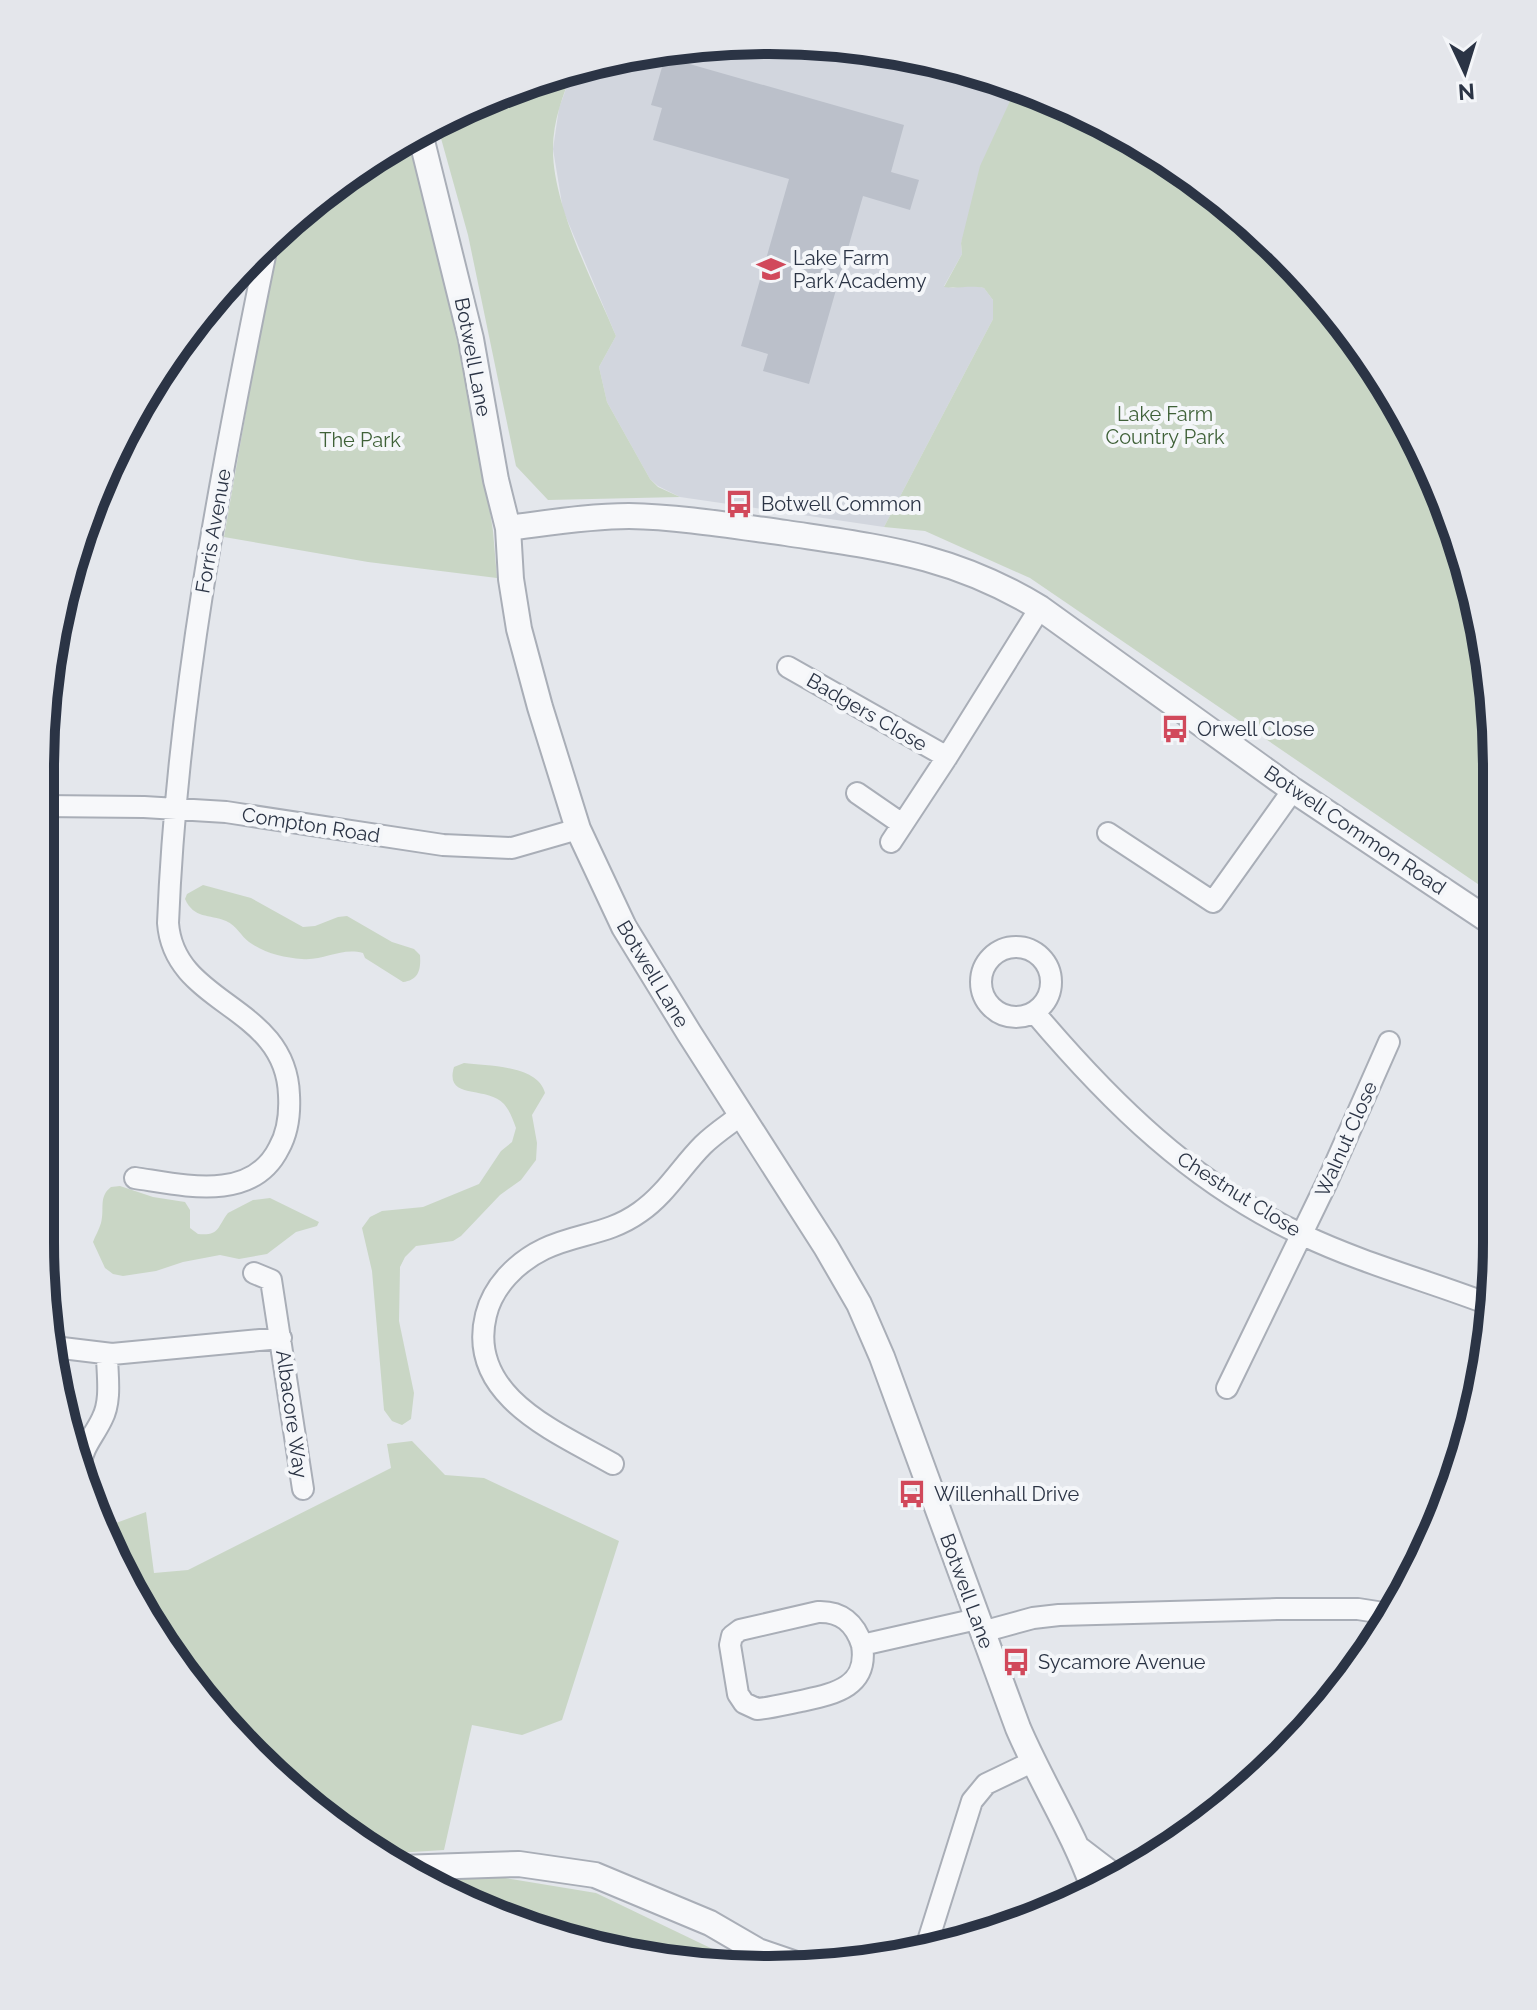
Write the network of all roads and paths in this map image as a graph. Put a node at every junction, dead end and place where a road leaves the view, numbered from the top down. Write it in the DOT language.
graph roads {
  1 [pos="423,144"];
  2 [pos="264,262"];
  3 [pos="508,528"];
  4 [pos="1040,608"];
  5 [pos="788,667"];
  6 [pos="947,757"];
  7 [pos="1293,790"];
  8 [pos="857,793"];
  9 [pos="54,806"];
  10 [pos="177,808"];
  11 [pos="902,824"];
  12 [pos="578,829"];
  13 [pos="1108,833"];
  14 [pos="891,842"];
  15 [pos="1483,917"];
  16 [pos="1034,1012"];
  17 [pos="1389,1042"];
  18 [pos="741,1115"];
  19 [pos="135,1178"];
  20 [pos="1301,1234"];
  21 [pos="254,1273"];
  22 [pos="1480,1301"];
  23 [pos="281,1338"];
  24 [pos="62,1348"];
  25 [pos="107,1354"];
  26 [pos="1227,1388"];
  27 [pos="85,1447"];
  28 [pos="613,1464"];
  29 [pos="303,1489"];
  30 [pos="1379,1612"];
  31 [pos="979,1625"];
  32 [pos="862,1645"];
  33 [pos="1032,1762"];
  34 [pos="1080,1850"];
  35 [pos="424,1867"];
  36 [pos="1107,1870"];
  37 [pos="1090,1879"];
  38 [pos="929,1937"];
  39 [pos="772,1956"];
  1 -- 3 [label="street, Botwell Lane"];
  2 -- 10 [label="street, Forris Avenue"];
  3 -- 4 [label="street, Botwell Common Road"];
  3 -- 12 [label="street, Botwell Lane"];
  4 -- 6 [label="street, Badgers Close"];
  4 -- 7 [label="street, Botwell Common Road"];
  5 -- 6 [label="street, Badgers Close"];
  6 -- 11 [label="street, Badgers Close"];
  7 -- 13 [label="street"];
  7 -- 15 [label="street, Botwell Common Road"];
  8 -- 11 [label="street"];
  9 -- 10 [label="street, Compton Road"];
  10 -- 12 [label="street, Compton Road"];
  10 -- 19 [label="street, Forris Avenue"];
  11 -- 14 [label="street, Badgers Close"];
  12 -- 18 [label="street, Botwell Lane"];
  16 -- 20 [label="street, Chestnut Close"];
  17 -- 20 [label="street, Walnut Close"];
  18 -- 28 [label="street"];
  18 -- 31 [label="street, Botwell Lane"];
  20 -- 22 [label="street, Chestnut Close"];
  20 -- 26 [label="street, Walnut Close"];
  21 -- 23 [label="street, Albacore Way"];
  23 -- 25 [label="street"];
  23 -- 29 [label="street, Albacore Way"];
  24 -- 25 [label="street"];
  25 -- 27 [label="street"];
  30 -- 31 [label="street"];
  31 -- 32 [label="street"];
  31 -- 33 [label="street, Botwell Lane"];
  32 -- 32 [label="street"];
  33 -- 34 [label="street, Botwell Lane"];
  33 -- 38 [label="street"];
  34 -- 36 [label="street, Botwell Lane"];
  34 -- 37 [label="street, Botwell Lane"];
  35 -- 39 [label="street"];
}
